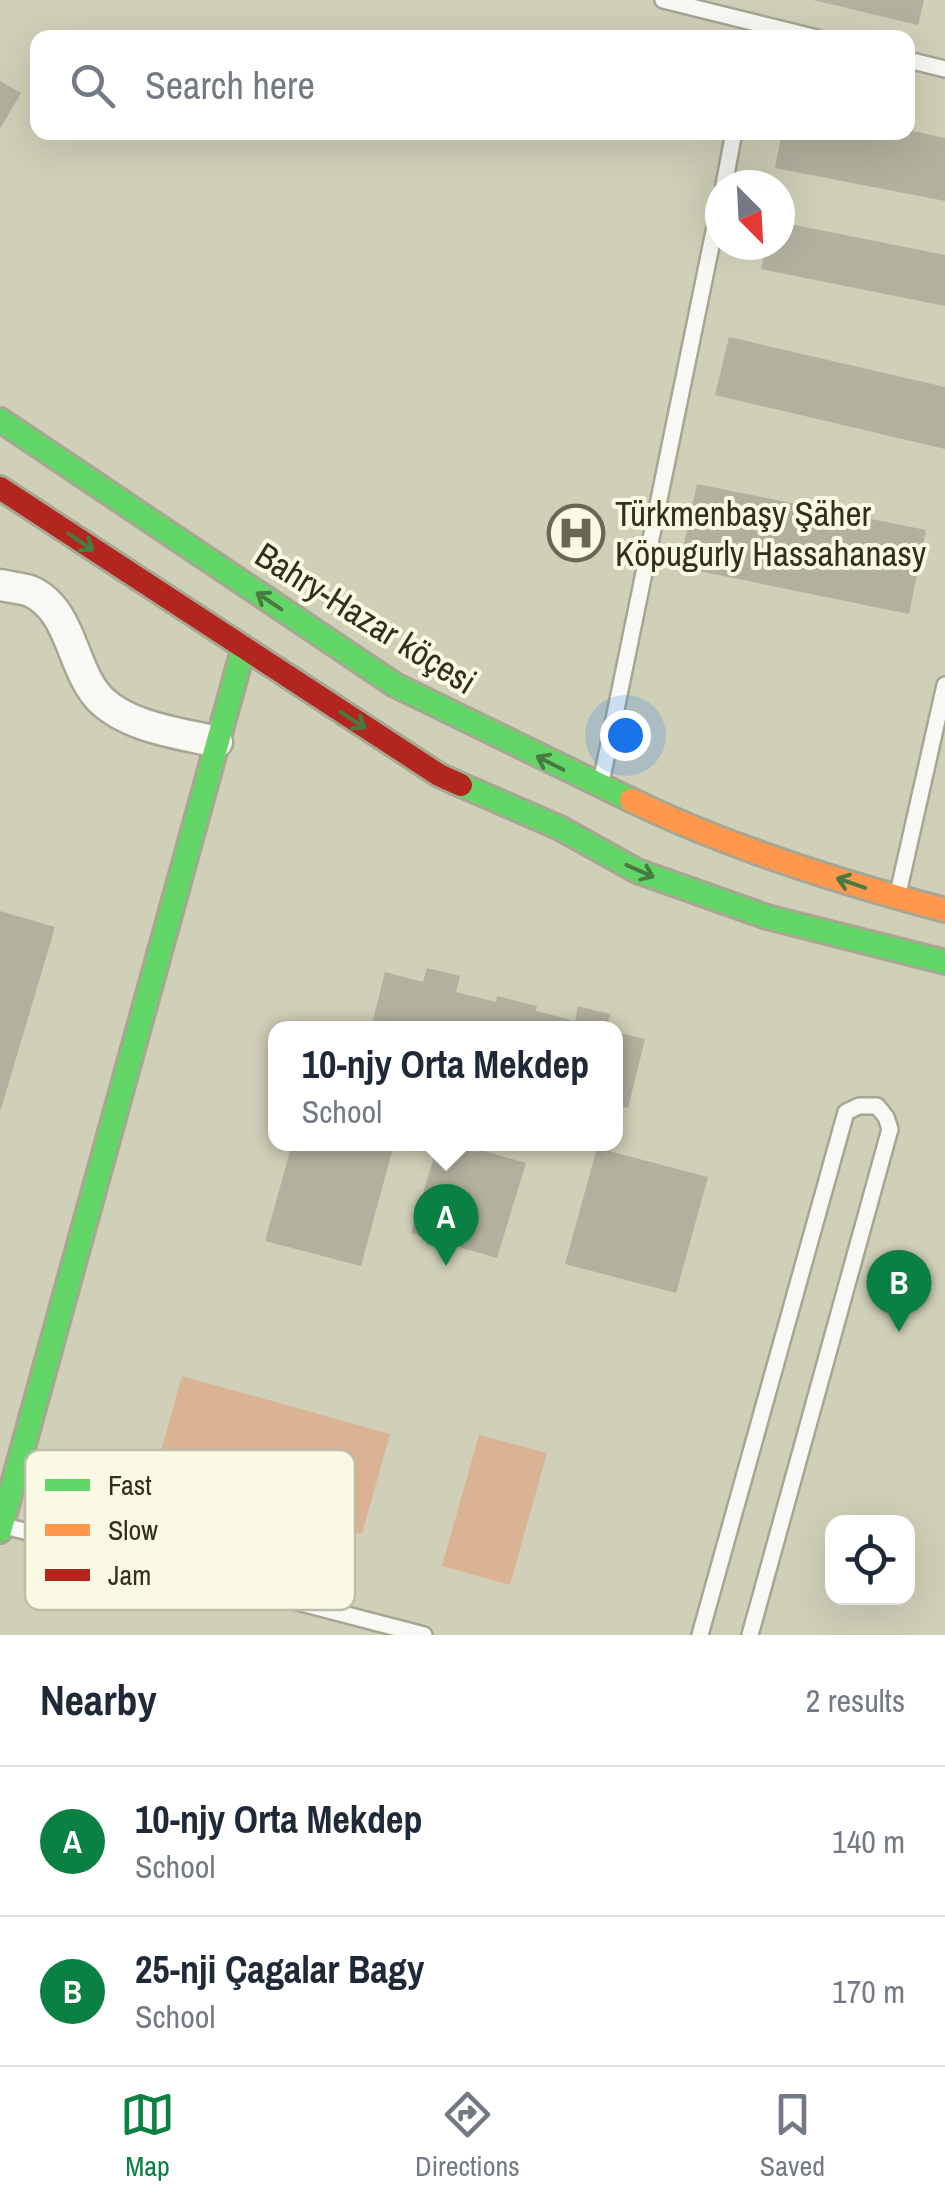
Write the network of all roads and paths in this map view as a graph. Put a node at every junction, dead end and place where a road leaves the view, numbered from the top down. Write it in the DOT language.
graph roads {
  1 [pos="663,0"];
  2 [pos="755,30"];
  3 [pos="915,62"];
  4 [pos="945,69"];
  5 [pos="732,140"];
  6 [pos="727,170"];
  7 [pos="708,260"];
  8 [pos="0,420"];
  9 [pos="0,488"];
  10 [pos="0,585"];
  11 [pos="243,650"];
  12 [pos="945,685"];
  13 [pos="217,742"];
  14 [pos="600,787"];
  15 [pos="898,898"];
  16 [pos="945,910"];
  17 [pos="945,962"];
  18 [pos="1,1528"];
  19 [pos="325,1610"];
  20 [pos="424,1635"];
  21 [pos="700,1635"];
  22 [pos="750,1635"];
  1 -- 2 [label="lane"];
  3 -- 4 [label="lane"];
  5 -- 6 [label="lane"];
  7 -- 14 [label="lane"];
  14 -- 8 [label="main road, Bahry-Hazar köçesi, one-way"];
  9 -- 11 [label="main road, one-way"];
  10 -- 13 [label="street"];
  11 -- 13 [label="main road"];
  11 -- 17 [label="main road, one-way"];
  12 -- 15 [label="lane"];
  13 -- 18 [label="main road"];
  15 -- 14 [label="main road, Bahry-Hazar köçesi, one-way"];
  15 -- 16 [label="main road, Bahry-Hazar köçesi"];
  19 -- 20 [label="lane"];
  21 -- 22 [label="lane"];
}
